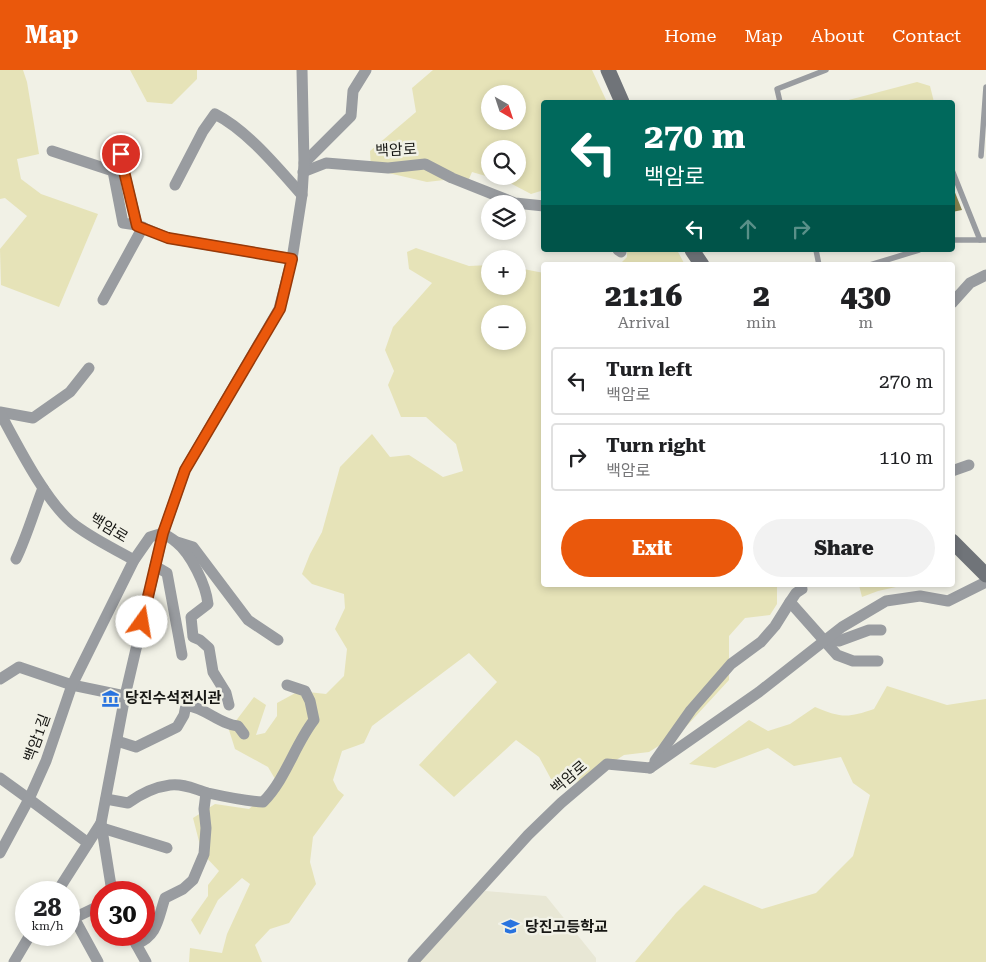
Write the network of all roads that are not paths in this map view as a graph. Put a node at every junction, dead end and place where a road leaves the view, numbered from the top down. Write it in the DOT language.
graph roads {
  1 [pos="302,70"];
  2 [pos="366,70"];
  3 [pos="608,70"];
  4 [pos="826,70"];
  5 [pos="986,87"];
  6 [pos="621,100"];
  7 [pos="780,100"];
  8 [pos="52,151"];
  9 [pos="121,154"];
  10 [pos="981,156"];
  11 [pos="303,168"];
  12 [pos="955,177"];
  13 [pos="175,185"];
  14 [pos="302,195"];
  15 [pos="541,206"];
  16 [pos="140,226"];
  17 [pos="955,240"];
  18 [pos="983,240"];
  19 [pos="912,252"];
  20 [pos="292,259"];
  21 [pos="880,262"];
  22 [pos="986,275"];
  23 [pos="103,300"];
  24 [pos="955,300"];
  25 [pos="89,368"];
  26 [pos="0,413"];
  27 [pos="969,465"];
  28 [pos="955,470"];
  29 [pos="43,488"];
  30 [pos="163,533"];
  31 [pos="178,542"];
  32 [pos="955,544"];
  33 [pos="16,559"];
  34 [pos="134,560"];
  35 [pos="154,566"];
  36 [pos="986,575"];
  37 [pos="986,582"];
  38 [pos="802,587"];
  39 [pos="790,602"];
  40 [pos="881,630"];
  41 [pos="278,640"];
  42 [pos="825,640"];
  43 [pos="182,655"];
  44 [pos="878,662"];
  45 [pos="0,679"];
  46 [pos="72,685"];
  47 [pos="287,685"];
  48 [pos="125,696"];
  49 [pos="228,705"];
  50 [pos="244,734"];
  51 [pos="117,740"];
  52 [pos="650,768"];
  53 [pos="0,778"];
  54 [pos="206,793"];
  55 [pos="106,799"];
  56 [pos="29,800"];
  57 [pos="101,826"];
  58 [pos="88,843"];
  59 [pos="167,848"];
  60 [pos="0,853"];
  61 [pos="64,881"];
  62 [pos="110,881"];
  63 [pos="90,910"];
  64 [pos="155,926"];
  65 [pos="23,946"];
  66 [pos="137,946"];
  67 [pos="14,962"];
  68 [pos="98,962"];
  69 [pos="145,962"];
  70 [pos="413,962"];
  1 -- 11 [label="street"];
  2 -- 11 [label="street"];
  3 -- 6 [label="street"];
  4 -- 7 [label="lane"];
  5 -- 10 [label="lane"];
  8 -- 16 [label="street"];
  9 -- 16 [label="street"];
  11 -- 14 [label="street"];
  11 -- 15 [label="street, 백암로"];
  12 -- 18 [label="lane"];
  13 -- 14 [label="street"];
  14 -- 20 [label="street"];
  16 -- 20 [label="street"];
  16 -- 23 [label="street"];
  17 -- 18 [label="lane"];
  19 -- 21 [label="lane"];
  20 -- 30 [label="street"];
  22 -- 24 [label="street"];
  25 -- 26 [label="street, 백암로"];
  26 -- 29 [label="street, 백암로"];
  27 -- 28 [label="street"];
  29 -- 33 [label="street"];
  29 -- 34 [label="street, 백암로"];
  30 -- 31 [label="street"];
  30 -- 34 [label="street, 백암로"];
  30 -- 35 [label="street"];
  31 -- 41 [label="street"];
  31 -- 49 [label="street"];
  32 -- 36 [label="street"];
  34 -- 46 [label="street, 백암1길"];
  35 -- 43 [label="street"];
  35 -- 48 [label="street"];
  37 -- 42 [label="street"];
  38 -- 39 [label="street"];
  39 -- 42 [label="street"];
  39 -- 52 [label="street"];
  40 -- 42 [label="street"];
  42 -- 44 [label="street"];
  42 -- 52 [label="street"];
  45 -- 46 [label="street"];
  46 -- 48 [label="street"];
  46 -- 56 [label="street, 백암1길"];
  47 -- 54 [label="street"];
  48 -- 51 [label="street"];
  50 -- 51 [label="street"];
  51 -- 55 [label="street"];
  52 -- 70 [label="street, 백암로"];
  53 -- 56 [label="street"];
  54 -- 55 [label="street"];
  54 -- 64 [label="street"];
  55 -- 57 [label="street"];
  56 -- 58 [label="street"];
  56 -- 60 [label="street, 백암1길"];
  57 -- 58 [label="street"];
  57 -- 59 [label="street"];
  57 -- 62 [label="street"];
  58 -- 61 [label="street"];
  63 -- 68 [label="street"];
  65 -- 67 [label="street"];
  66 -- 69 [label="street"];
}
